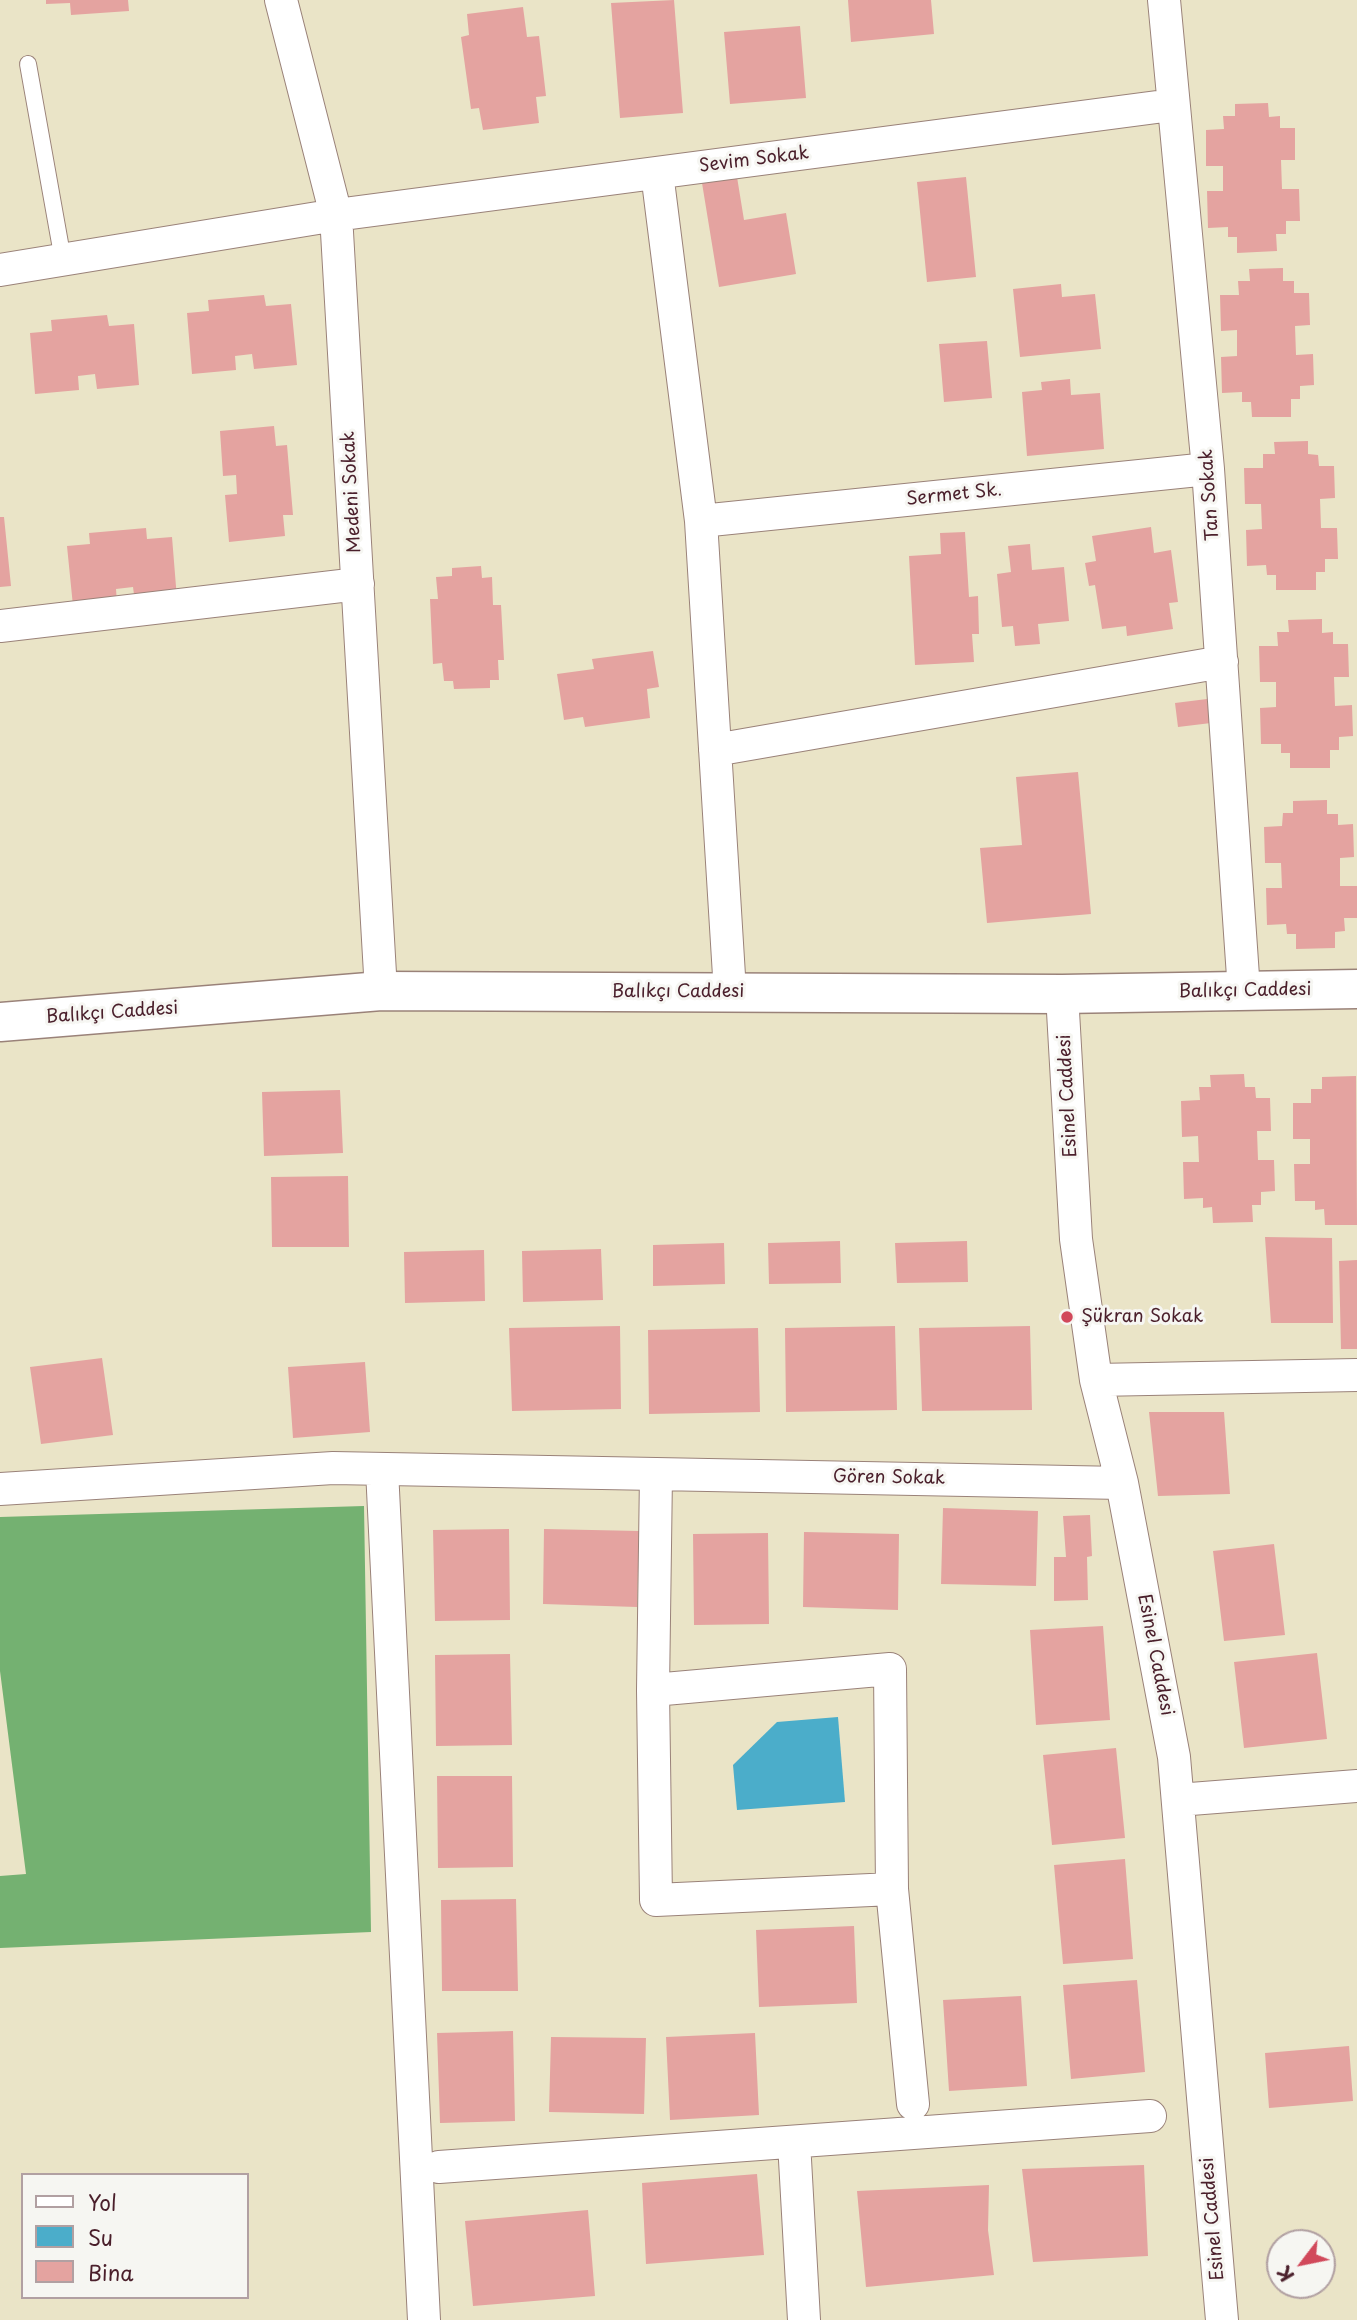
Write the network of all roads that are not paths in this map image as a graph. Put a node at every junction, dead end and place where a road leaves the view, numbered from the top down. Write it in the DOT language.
graph roads {
  1 [pos="282,0"];
  2 [pos="1164,0"];
  3 [pos="28,64"];
  4 [pos="1172,105"];
  5 [pos="657,173"];
  6 [pos="336,215"];
  7 [pos="63,260"];
  8 [pos="0,270"];
  9 [pos="1208,469"];
  10 [pos="701,520"];
  11 [pos="358,584"];
  12 [pos="0,626"];
  13 [pos="1222,662"];
  14 [pos="715,750"];
  15 [pos="1357,989"];
  16 [pos="381,991"];
  17 [pos="1244,991"];
  18 [pos="730,992"];
  19 [pos="1062,994"];
  20 [pos="0,1022"];
  21 [pos="1357,1375"];
  22 [pos="1096,1380"];
  23 [pos="382,1469"];
  24 [pos="656,1474"];
  25 [pos="1122,1483"];
  26 [pos="0,1489"];
  27 [pos="653,1690"];
  28 [pos="1357,1786"];
  29 [pos="1178,1800"];
  30 [pos="892,1889"];
  31 [pos="913,2105"];
  32 [pos="1150,2116"];
  33 [pos="794,2142"];
  34 [pos="439,2167"];
  35 [pos="424,2320"];
  36 [pos="804,2320"];
  37 [pos="1222,2320"];
  1 -- 6 [label="street, Medeni Sokak"];
  2 -- 4 [label="street, Tan Sokak"];
  3 -- 7 [label="lane"];
  4 -- 5 [label="street, Sevim Sokak"];
  4 -- 9 [label="street, Tan Sokak"];
  5 -- 6 [label="street, Sevim Sokak"];
  5 -- 10 [label="street"];
  6 -- 7 [label="street, Sevim Sokak"];
  6 -- 11 [label="street, Medeni Sokak"];
  7 -- 8 [label="street, Sevim Sokak"];
  9 -- 10 [label="street, Sermet Sk."];
  9 -- 13 [label="street, Tan Sokak"];
  10 -- 14 [label="street"];
  11 -- 12 [label="street"];
  11 -- 16 [label="street, Medeni Sokak"];
  13 -- 14 [label="street"];
  13 -- 17 [label="street, Tan Sokak"];
  14 -- 18 [label="street"];
  15 -- 17 [label="main road, Balıkçı Caddesi"];
  16 -- 18 [label="main road, Balıkçı Caddesi"];
  16 -- 20 [label="main road, Balıkçı Caddesi"];
  17 -- 19 [label="main road, Balıkçı Caddesi"];
  18 -- 19 [label="main road, Balıkçı Caddesi"];
  19 -- 22 [label="street, Esinel Caddesi"];
  21 -- 22 [label="street"];
  22 -- 25 [label="street, Esinel Caddesi"];
  23 -- 24 [label="street, Gören Sokak"];
  23 -- 26 [label="street, Gören Sokak"];
  23 -- 35 [label="street"];
  24 -- 25 [label="street, Gören Sokak"];
  24 -- 27 [label="street"];
  25 -- 29 [label="street, Esinel Caddesi"];
  27 -- 30 [label="street"];
  27 -- 30 [label="street"];
  28 -- 29 [label="street"];
  29 -- 37 [label="street, Esinel Caddesi"];
  30 -- 31 [label="street"];
  32 -- 33 [label="street"];
  33 -- 34 [label="street"];
  33 -- 36 [label="street"];
}
